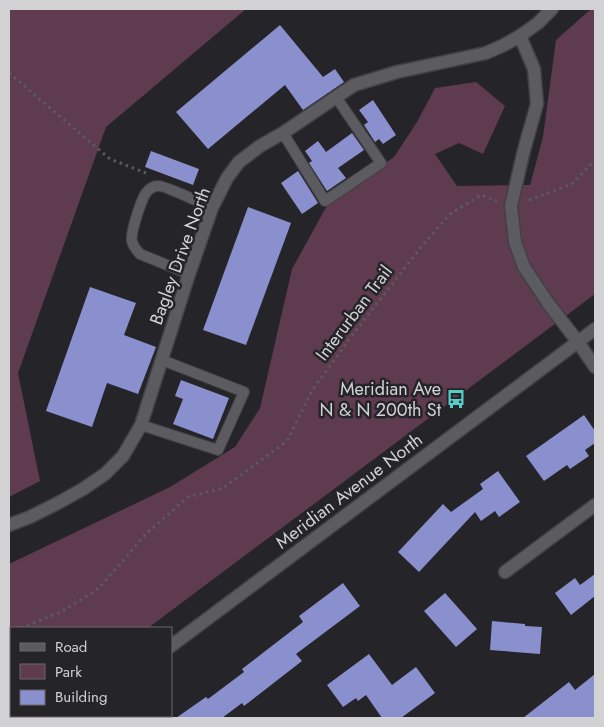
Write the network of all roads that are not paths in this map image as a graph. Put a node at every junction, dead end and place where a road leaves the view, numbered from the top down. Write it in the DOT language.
graph roads {
  1 [pos="552,9"];
  2 [pos="520,36"];
  3 [pos="336,97"];
  4 [pos="283,133"];
  5 [pos="212,208"];
  6 [pos="189,274"];
  7 [pos="595,329"];
  8 [pos="578,342"];
  9 [pos="162,360"];
  10 [pos="595,368"];
  11 [pos="141,425"];
  12 [pos="595,505"];
  13 [pos="9,525"];
  14 [pos="505,572"];
  15 [pos="172,645"];
  16 [pos="81,717"];
  17 [pos="74,718"];
  1 -- 2 [label="street, Bagley Drive North"];
  2 -- 3 [label="street, Bagley Drive North"];
  2 -- 8 [label="street"];
  3 -- 4 [label="street, Bagley Drive North"];
  3 -- 4 [label="lane"];
  4 -- 5 [label="street, Bagley Drive North"];
  5 -- 6 [label="street, Bagley Drive North"];
  5 -- 6 [label="lane"];
  6 -- 9 [label="street, Bagley Drive North"];
  7 -- 8 [label="street, Meridian Avenue North"];
  8 -- 10 [label="street"];
  8 -- 15 [label="street, Meridian Avenue North"];
  9 -- 11 [label="street, Bagley Drive North"];
  9 -- 11 [label="lane"];
  11 -- 13 [label="street, Bagley Drive North"];
  12 -- 14 [label="street"];
  16 -- 17 [label="street"];
}
